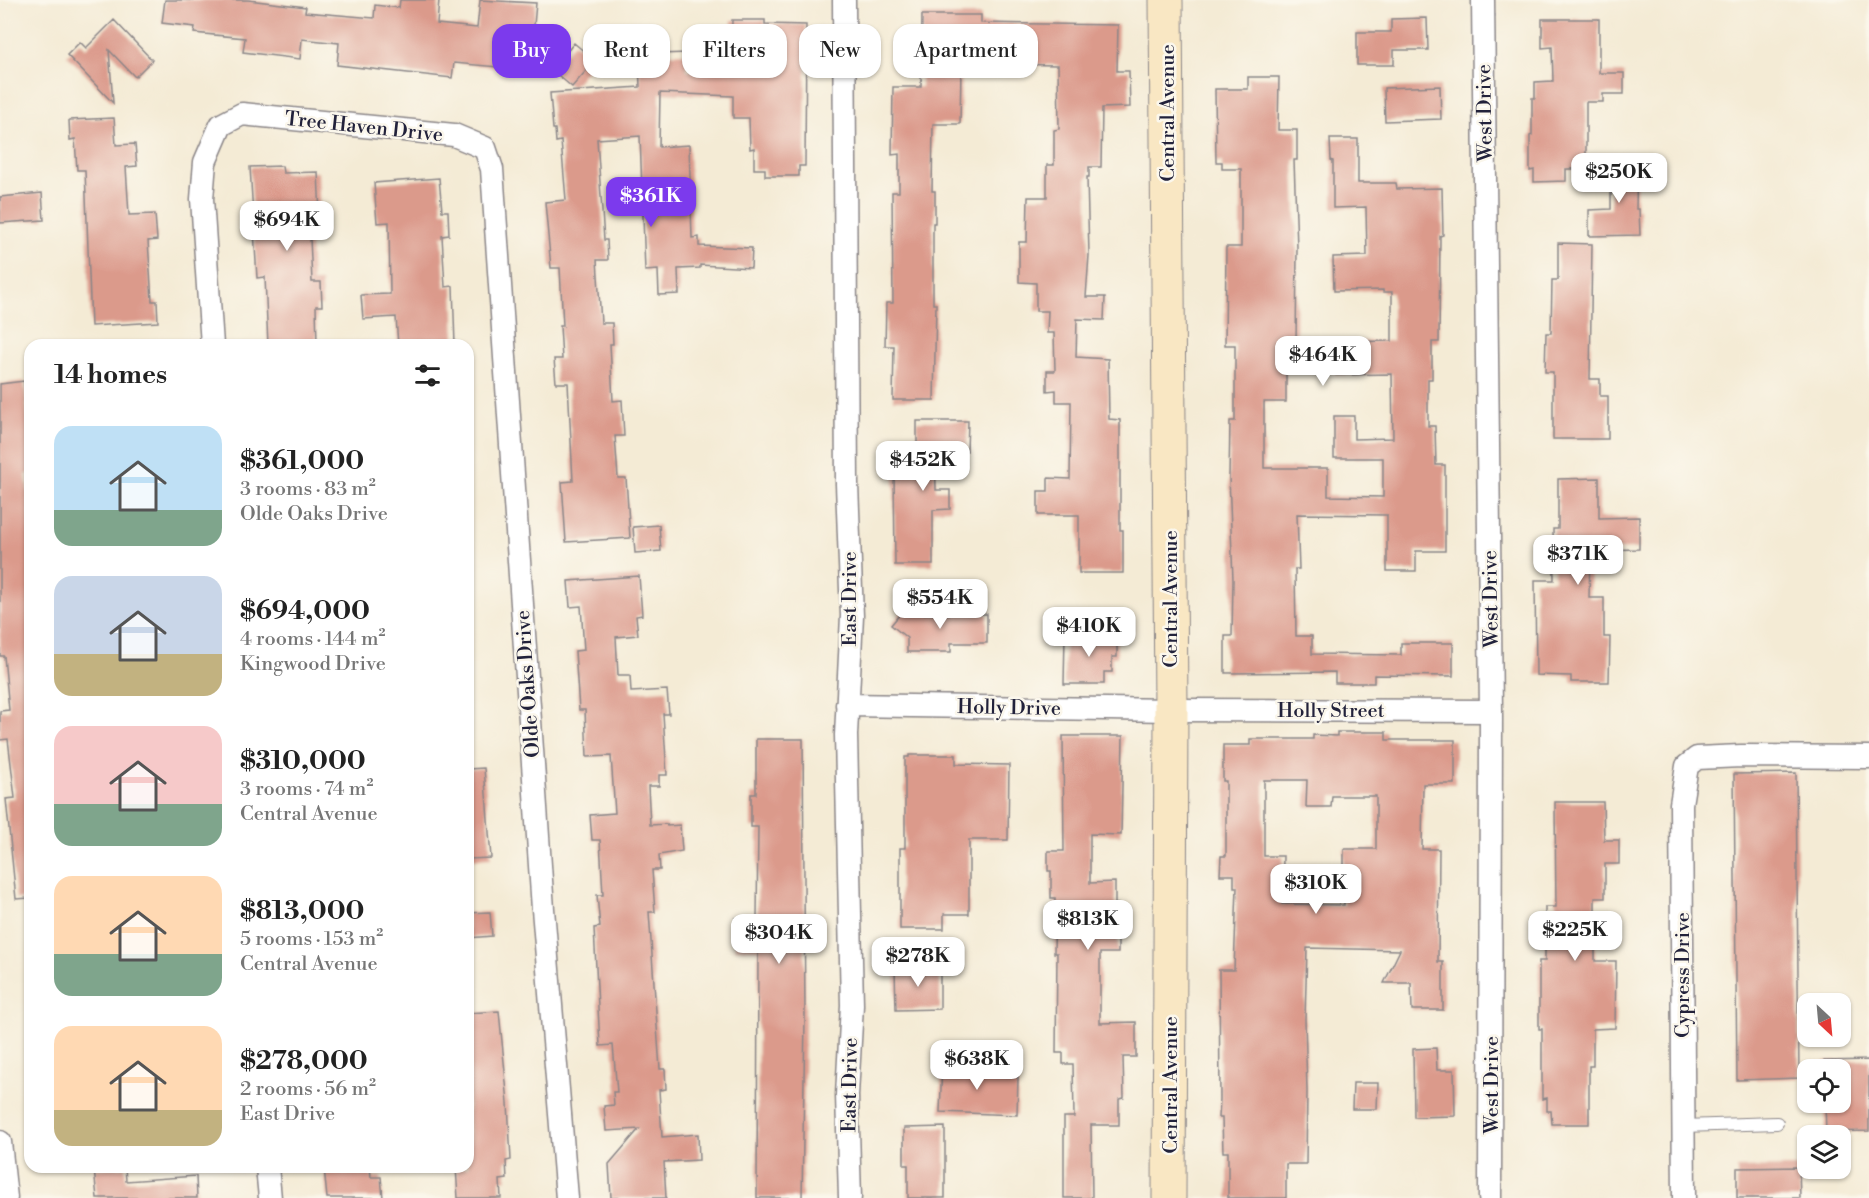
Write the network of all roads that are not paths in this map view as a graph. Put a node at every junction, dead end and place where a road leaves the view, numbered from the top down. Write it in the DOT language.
graph roads {
  1 [pos="844,0"];
  2 [pos="1166,0"];
  3 [pos="1483,0"];
  4 [pos="492,169"];
  5 [pos="212,339"];
  6 [pos="847,705"];
  7 [pos="1171,710"];
  8 [pos="1491,711"];
  9 [pos="1869,757"];
  10 [pos="1777,1123"];
  11 [pos="1683,1126"];
  12 [pos="0,1142"];
  13 [pos="268,1173"];
  14 [pos="6,1198"];
  15 [pos="270,1198"];
  16 [pos="567,1198"];
  17 [pos="850,1198"];
  18 [pos="1169,1198"];
  19 [pos="1491,1198"];
  20 [pos="1684,1198"];
  1 -- 6 [label="street, East Drive"];
  2 -- 7 [label="street, Central Avenue"];
  3 -- 8 [label="street, West Drive"];
  4 -- 5 [label="street, Tree Haven Drive"];
  4 -- 16 [label="street, Olde Oaks Drive"];
  6 -- 7 [label="street, Holly Drive"];
  6 -- 17 [label="street, East Drive"];
  7 -- 8 [label="street, Holly Street"];
  7 -- 18 [label="street, Central Avenue"];
  8 -- 19 [label="street, West Drive"];
  9 -- 11 [label="street, Cypress Drive"];
  10 -- 11 [label="lane"];
  11 -- 20 [label="street, Cypress Drive"];
  12 -- 14 [label="street"];
  13 -- 15 [label="street"];
}
